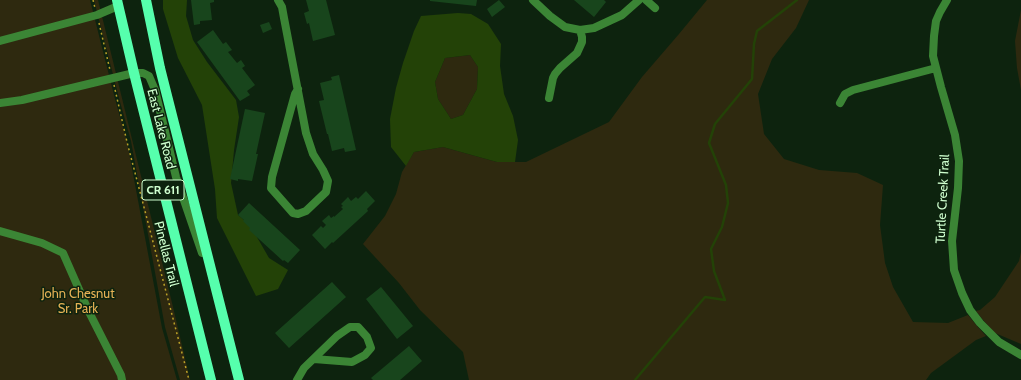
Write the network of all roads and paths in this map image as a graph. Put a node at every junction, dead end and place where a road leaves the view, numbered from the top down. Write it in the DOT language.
graph roads {
  1 [pos="146,0"];
  2 [pos="278,0"];
  3 [pos="533,0"];
  4 [pos="639,0"];
  5 [pos="646,0"];
  6 [pos="947,0"];
  7 [pos="118,3"];
  8 [pos="655,8"];
  9 [pos="97,15"];
  10 [pos="580,30"];
  11 [pos="0,41"];
  12 [pos="936,68"];
  13 [pos="134,73"];
  14 [pos="113,78"];
  15 [pos="298,89"];
  16 [pos="549,98"];
  17 [pos="0,102"];
  18 [pos="840,103"];
  19 [pos="0,231"];
  20 [pos="216,291"];
  21 [pos="1021,355"];
  22 [pos="314,359"];
  23 [pos="122,380"];
  24 [pos="189,380"];
  25 [pos="211,380"];
  26 [pos="239,380"];
  27 [pos="297,380"];
  1 -- 20 [label="main road, East Lake Road / CR 611"];
  2 -- 15 [label="street"];
  3 -- 10 [label="street"];
  4 -- 10 [label="street"];
  5 -- 8 [label="street"];
  6 -- 12 [label="street, Turtle Creek Trail"];
  7 -- 9 [label="street"];
  7 -- 13 [label="main road, East Lake Road / CR 611"];
  9 -- 11 [label="street"];
  9 -- 14 [label="path, Pinellas Trail"];
  10 -- 16 [label="street"];
  12 -- 18 [label="street"];
  12 -- 21 [label="street, Turtle Creek Trail"];
  13 -- 14 [label="street"];
  13 -- 20 [label="street"];
  13 -- 25 [label="main road, East Lake Road / CR 611"];
  14 -- 17 [label="street"];
  14 -- 24 [label="path, Pinellas Trail"];
  15 -- 15 [label="street"];
  19 -- 23 [label="street"];
  20 -- 26 [label="main road, East Lake Road / CR 611"];
  22 -- 22 [label="street"];
  22 -- 27 [label="street"];
}
